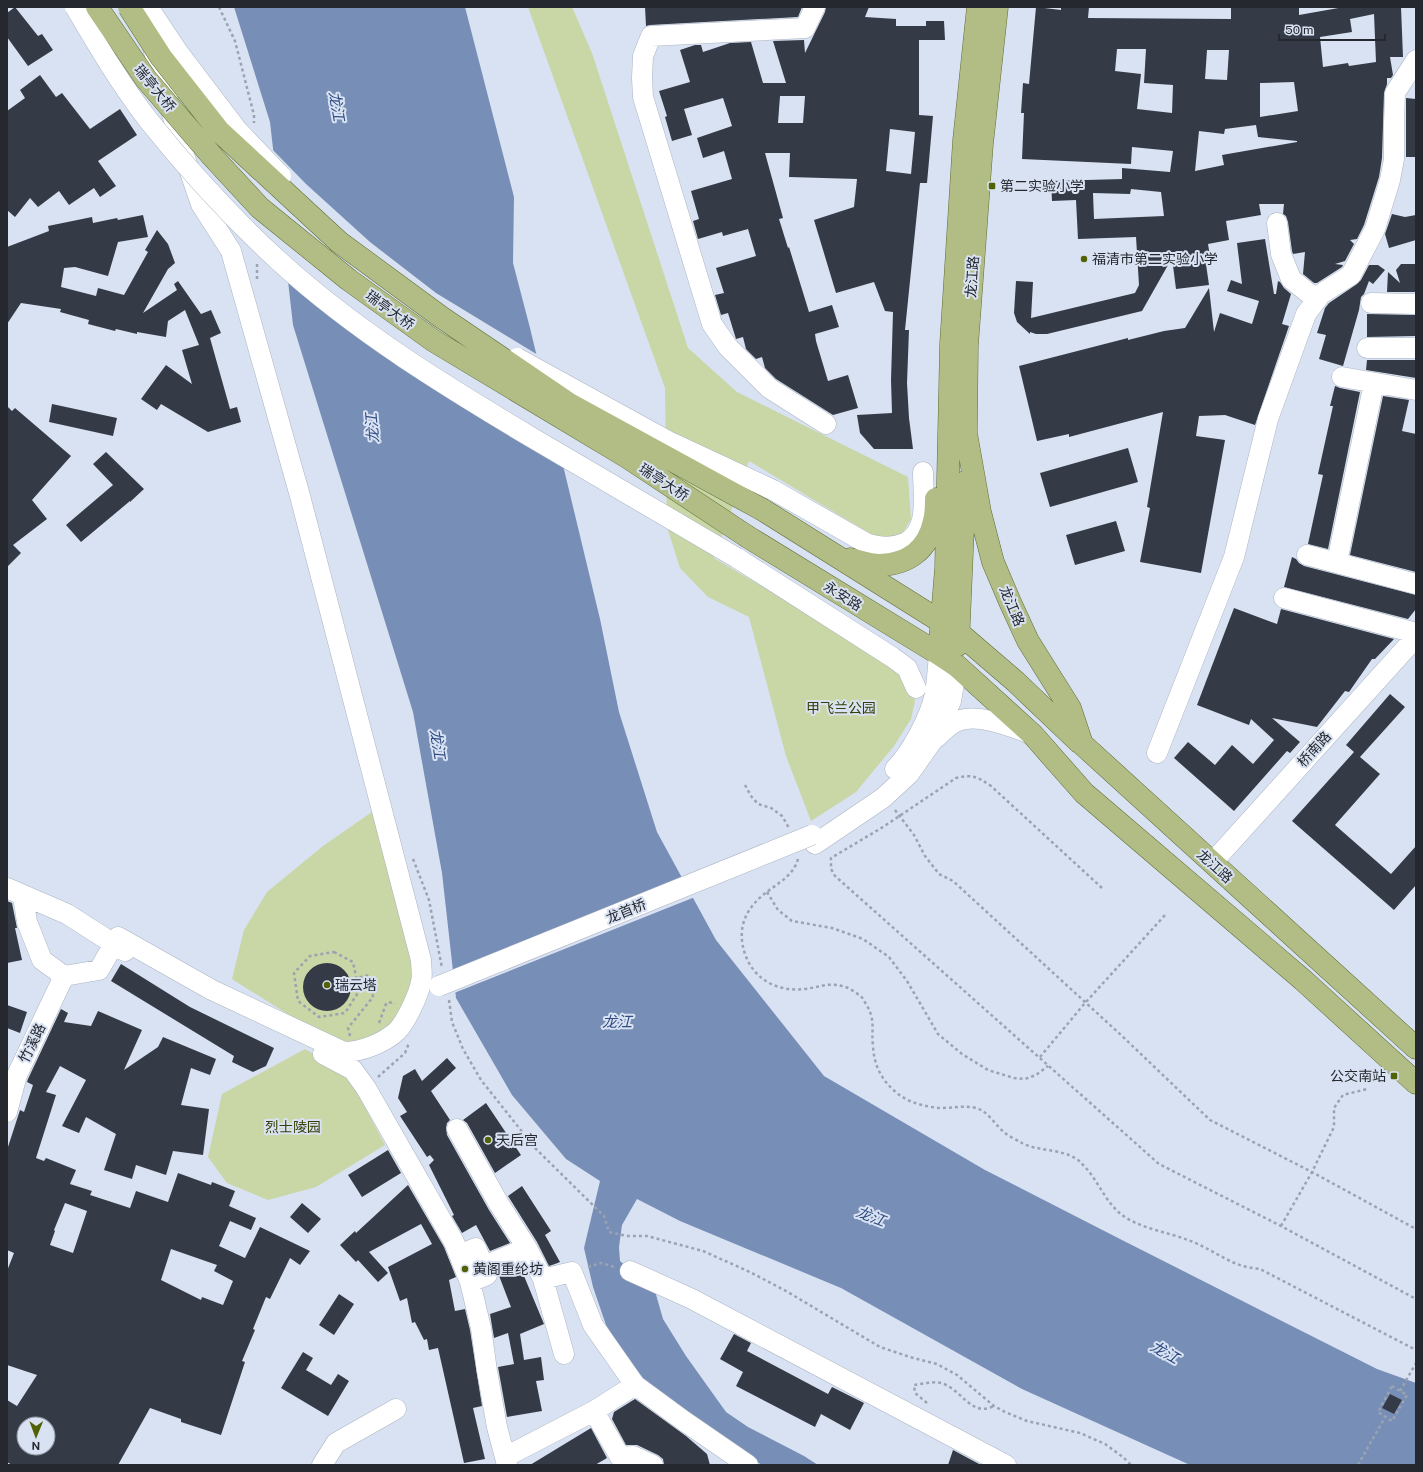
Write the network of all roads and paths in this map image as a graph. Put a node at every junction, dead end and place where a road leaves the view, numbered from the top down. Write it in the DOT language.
graph roads {
  1 [pos="75,7"];
  2 [pos="97,7"];
  3 [pos="129,7"];
  4 [pos="142,7"];
  5 [pos="148,7"];
  6 [pos="219,7"];
  7 [pos="816,7"];
  8 [pos="978,7"];
  9 [pos="997,7"];
  10 [pos="1416,60"];
  11 [pos="254,130"];
  12 [pos="1277,223"];
  13 [pos="257,262"];
  14 [pos="257,285"];
  15 [pos="1317,300"];
  16 [pos="1371,303"];
  17 [pos="1416,304"];
  18 [pos="1367,348"];
  19 [pos="1416,348"];
  20 [pos="1342,378"];
  21 [pos="1374,383"];
  22 [pos="1416,390"];
  23 [pos="826,424"];
  24 [pos="966,433"];
  25 [pos="948,464"];
  26 [pos="923,472"];
  27 [pos="748,537"];
  28 [pos="1307,555"];
  29 [pos="835,556"];
  30 [pos="1337,562"];
  31 [pos="1416,584"];
  32 [pos="1284,598"];
  33 [pos="950,628"];
  34 [pos="1416,633"];
  35 [pos="1416,637"];
  36 [pos="939,654"];
  37 [pos="957,666"];
  38 [pos="916,688"];
  39 [pos="1033,735"];
  40 [pos="933,740"];
  41 [pos="1082,744"];
  42 [pos="1157,753"];
  43 [pos="745,784"];
  44 [pos="883,798"];
  45 [pos="900,816"];
  46 [pos="792,834"];
  47 [pos="809,844"];
  48 [pos="411,852"];
  49 [pos="1212,863"];
  50 [pos="1102,888"];
  51 [pos="15,892"];
  52 [pos="767,892"];
  53 [pos="1166,914"];
  54 [pos="113,944"];
  55 [pos="64,976"];
  56 [pos="356,978"];
  57 [pos="443,986"];
  58 [pos="417,999"];
  59 [pos="1085,1002"];
  60 [pos="348,1028"];
  61 [pos="1416,1048"];
  62 [pos="405,1053"];
  63 [pos="1040,1057"];
  64 [pos="1048,1066"];
  65 [pos="1416,1083"];
  66 [pos="366,1088"];
  67 [pos="1367,1089"];
  68 [pos="7,1112"];
  69 [pos="457,1130"];
  70 [pos="1312,1172"];
  71 [pos="1281,1226"];
  72 [pos="1416,1229"];
  73 [pos="527,1248"];
  74 [pos="459,1255"];
  75 [pos="484,1266"];
  76 [pos="584,1269"];
  77 [pos="630,1271"];
  78 [pos="543,1280"];
  79 [pos="470,1282"];
  80 [pos="1416,1299"];
  81 [pos="1416,1350"];
  82 [pos="564,1354"];
  83 [pos="1416,1363"];
  84 [pos="636,1386"];
  85 [pos="1400,1391"];
  86 [pos="927,1403"];
  87 [pos="994,1406"];
  88 [pos="396,1409"];
  89 [pos="594,1410"];
  90 [pos="1386,1417"];
  91 [pos="720,1457"];
  92 [pos="506,1461"];
  93 [pos="322,1465"];
  94 [pos="653,1465"];
  95 [pos="748,1465"];
  96 [pos="1006,1465"];
  97 [pos="1131,1465"];
  98 [pos="1358,1465"];
  1 -- 38 [label="street, bridge"];
  2 -- 27 [label="main road, 瑞亭大桥, bridge"];
  3 -- 29 [label="main road, 瑞亭大桥, bridge"];
  4 -- 58 [label="street"];
  5 -- 26 [label="street, bridge"];
  6 -- 11 [label="path"];
  7 -- 23 [label="street"];
  8 -- 25 [label="main road, 龙江路"];
  9 -- 24 [label="main road, 龙江路"];
  10 -- 15 [label="street"];
  12 -- 15 [label="street"];
  13 -- 14 [label="path"];
  15 -- 42 [label="street"];
  16 -- 17 [label="street"];
  18 -- 19 [label="street"];
  20 -- 21 [label="street"];
  21 -- 22 [label="street"];
  21 -- 30 [label="street"];
  24 -- 33 [label="main road"];
  24 -- 41 [label="main road, 龙江路"];
  25 -- 29 [label="main road"];
  25 -- 33 [label="main road, 龙江路"];
  27 -- 36 [label="main road, 永安路"];
  28 -- 30 [label="street"];
  29 -- 33 [label="main road"];
  30 -- 31 [label="street"];
  32 -- 34 [label="street"];
  33 -- 36 [label="main road"];
  33 -- 37 [label="main road"];
  33 -- 41 [label="main road"];
  35 -- 49 [label="street, 桥南路"];
  36 -- 37 [label="main road, 永安路"];
  36 -- 47 [label="street"];
  37 -- 39 [label="main road, 龙江路"];
  37 -- 40 [label="street"];
  39 -- 40 [label="street"];
  39 -- 65 [label="main road, 龙江路"];
  40 -- 44 [label="street"];
  41 -- 49 [label="main road, 龙江路"];
  43 -- 46 [label="path"];
  44 -- 45 [label="path"];
  44 -- 47 [label="street"];
  45 -- 50 [label="path"];
  45 -- 59 [label="path"];
  45 -- 63 [label="path"];
  47 -- 52 [label="path"];
  47 -- 57 [label="street, 龙首桥"];
  48 -- 57 [label="path"];
  49 -- 61 [label="main road, 龙江路"];
  51 -- 54 [label="street"];
  51 -- 55 [label="street"];
  52 -- 64 [label="path"];
  52 -- 81 [label="path"];
  53 -- 59 [label="path"];
  54 -- 55 [label="street"];
  54 -- 58 [label="street"];
  54 -- 66 [label="street"];
  55 -- 68 [label="street, 竹溪路"];
  56 -- 56 [label="path"];
  56 -- 60 [label="path"];
  57 -- 58 [label="street, 龙首桥"];
  57 -- 87 [label="path"];
  59 -- 63 [label="path"];
  59 -- 70 [label="path"];
  62 -- 66 [label="path"];
  63 -- 64 [label="path"];
  64 -- 71 [label="path"];
  66 -- 74 [label="street"];
  67 -- 70 [label="path"];
  69 -- 73 [label="street"];
  70 -- 71 [label="path"];
  70 -- 72 [label="path"];
  71 -- 80 [label="path"];
  73 -- 75 [label="street"];
  73 -- 78 [label="street"];
  74 -- 75 [label="street"];
  74 -- 79 [label="street"];
  75 -- 79 [label="street"];
  76 -- 77 [label="path"];
  77 -- 96 [label="street"];
  78 -- 82 [label="street"];
  78 -- 84 [label="street"];
  79 -- 92 [label="street"];
  83 -- 85 [label="path"];
  84 -- 89 [label="street"];
  84 -- 91 [label="street"];
  85 -- 90 [label="path"];
  85 -- 90 [label="path"];
  86 -- 87 [label="path"];
  87 -- 97 [label="path"];
  88 -- 93 [label="street"];
  89 -- 92 [label="street"];
  89 -- 94 [label="street"];
  90 -- 98 [label="path"];
  91 -- 95 [label="street"];
}
